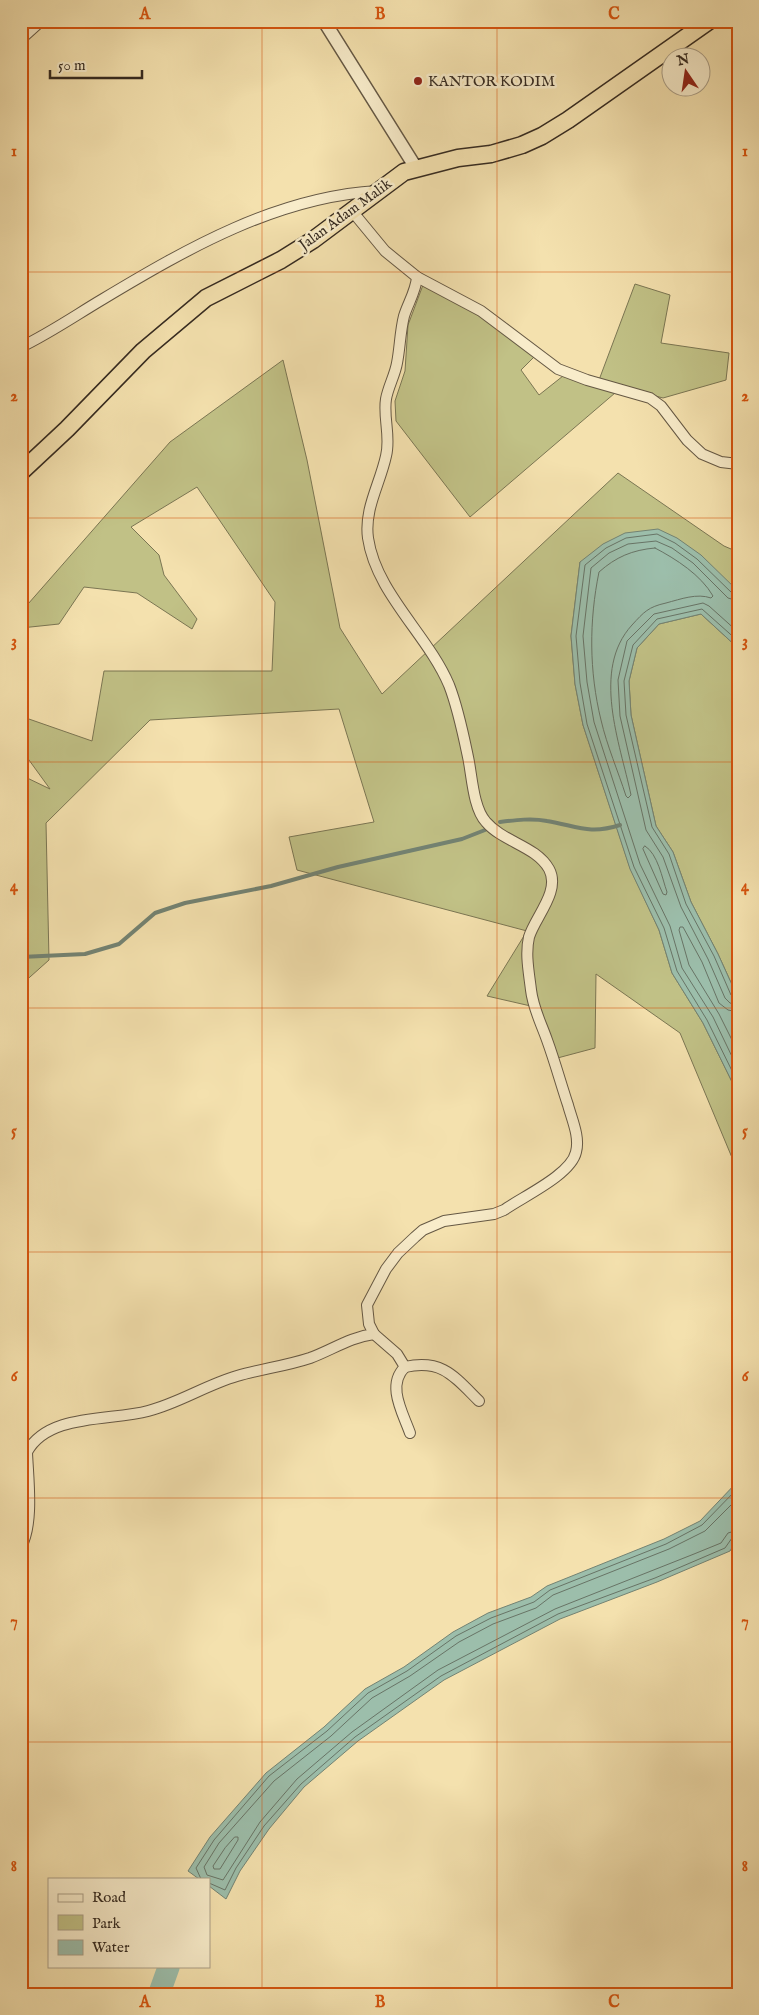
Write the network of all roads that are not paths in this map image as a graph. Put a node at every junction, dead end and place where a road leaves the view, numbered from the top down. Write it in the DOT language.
graph roads {
  1 [pos="40,21"];
  2 [pos="324,21"];
  3 [pos="708,21"];
  4 [pos="21,39"];
  5 [pos="416,168"];
  6 [pos="378,191"];
  7 [pos="352,211"];
  8 [pos="417,276"];
  9 [pos="21,347"];
  10 [pos="738,464"];
  11 [pos="21,472"];
  12 [pos="374,1334"];
  13 [pos="405,1367"];
  14 [pos="479,1401"];
  15 [pos="410,1433"];
  16 [pos="21,1547"];
  1 -- 4 [label="street"];
  2 -- 5 [label="street"];
  3 -- 5 [label="highway, Jalan Adam Malik"];
  5 -- 6 [label="highway, Jalan Adam Malik"];
  6 -- 7 [label="highway, Jalan Adam Malik"];
  6 -- 9 [label="street"];
  7 -- 8 [label="street"];
  7 -- 11 [label="highway, Jalan Adam Malik"];
  8 -- 10 [label="street"];
  8 -- 12 [label="street"];
  12 -- 13 [label="street"];
  12 -- 16 [label="street"];
  13 -- 14 [label="street"];
  13 -- 15 [label="street"];
}
